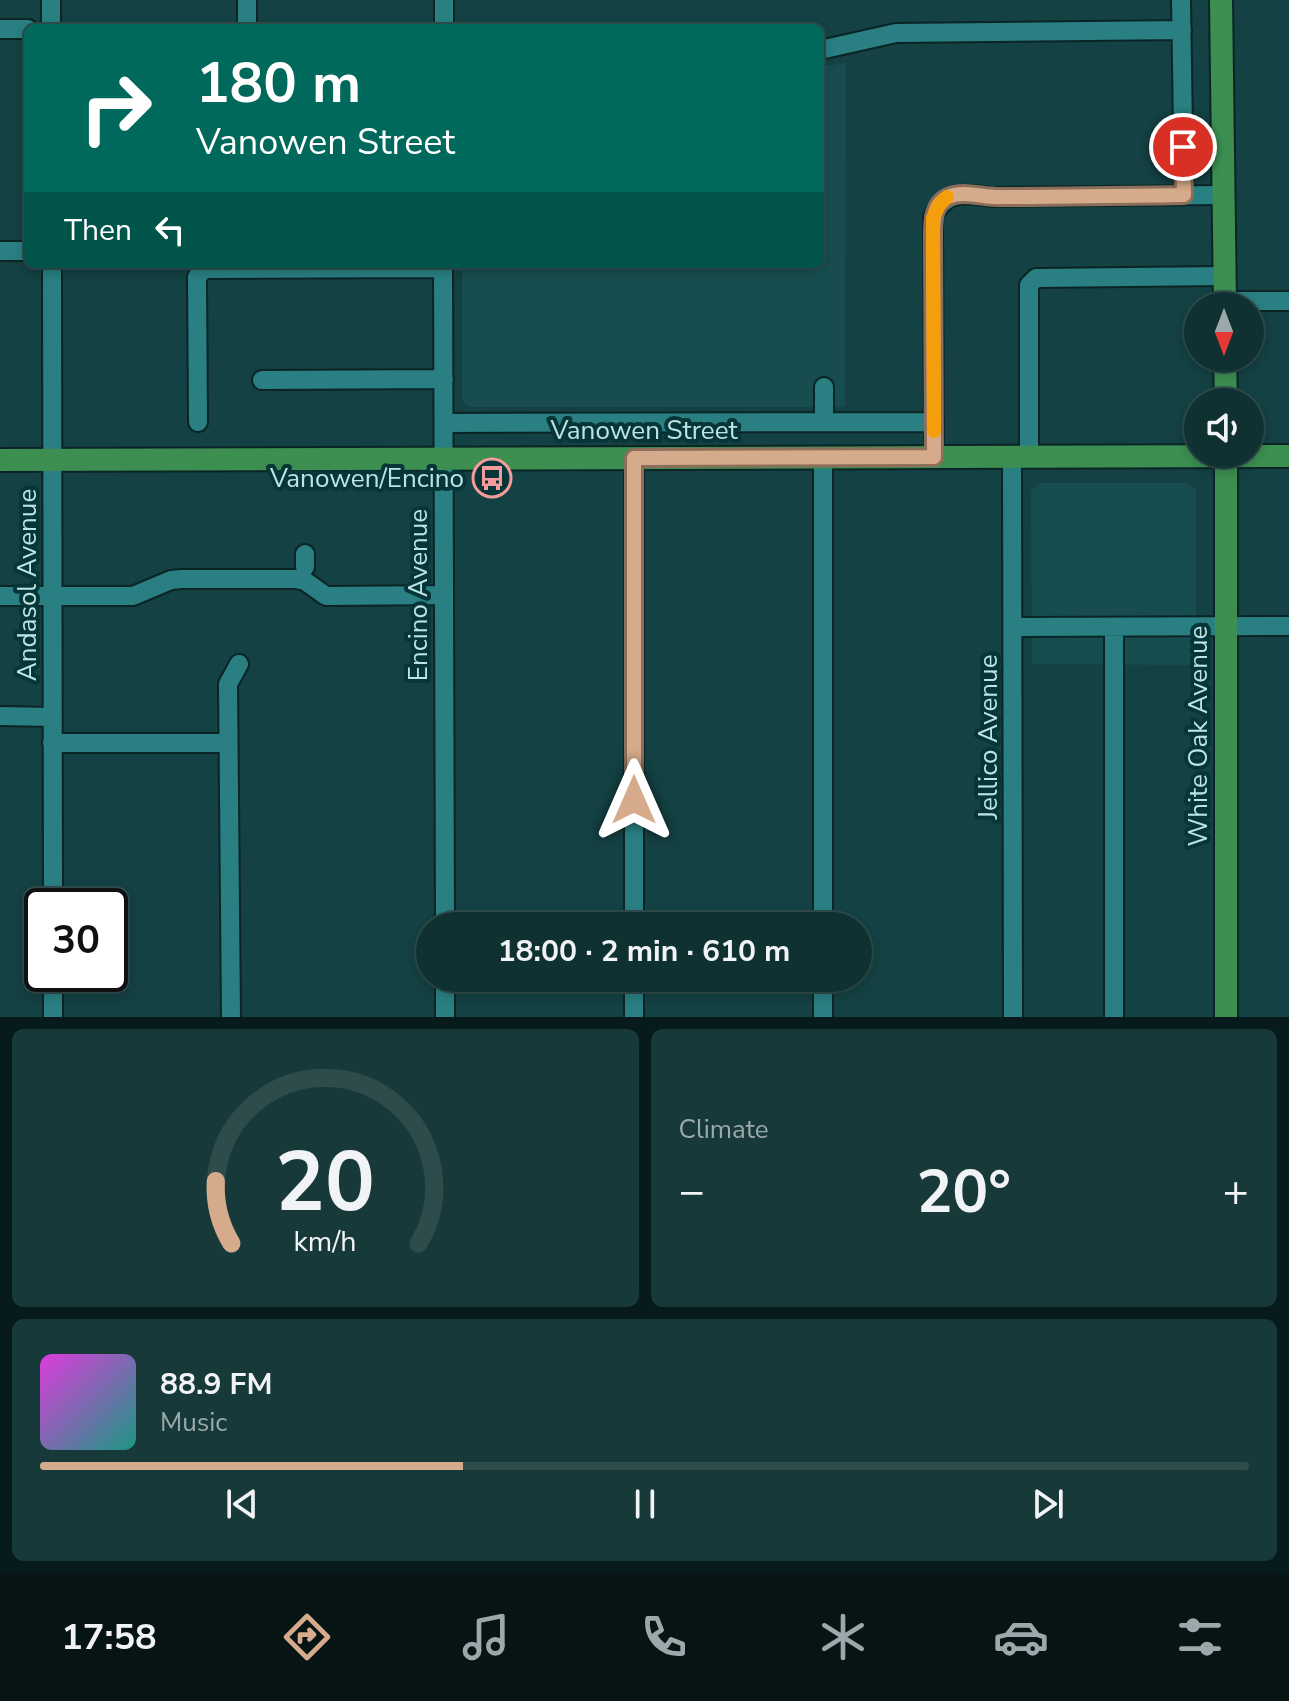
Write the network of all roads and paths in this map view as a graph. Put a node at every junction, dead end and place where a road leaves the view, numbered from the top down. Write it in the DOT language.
graph roads {
  1 [pos="51,0"];
  2 [pos="247,0"];
  3 [pos="444,0"];
  4 [pos="1181,0"];
  5 [pos="1221,0"];
  6 [pos="51,24"];
  7 [pos="247,24"];
  8 [pos="444,24"];
  9 [pos="0,29"];
  10 [pos="24,29"];
  11 [pos="1182,30"];
  12 [pos="824,49"];
  13 [pos="1184,195"];
  14 [pos="1223,195"];
  15 [pos="0,251"];
  16 [pos="24,251"];
  17 [pos="52,268"];
  18 [pos="284,268"];
  19 [pos="443,268"];
  20 [pos="1224,276"];
  21 [pos="1224,292"];
  22 [pos="1289,301"];
  23 [pos="1264,302"];
  24 [pos="444,379"];
  25 [pos="262,380"];
  26 [pos="824,387"];
  27 [pos="198,422"];
  28 [pos="824,422"];
  29 [pos="934,422"];
  30 [pos="444,423"];
  31 [pos="1184,455"];
  32 [pos="1264,456"];
  33 [pos="1289,456"];
  34 [pos="934,457"];
  35 [pos="1020,457"];
  36 [pos="444,458"];
  37 [pos="634,458"];
  38 [pos="823,458"];
  39 [pos="0,460"];
  40 [pos="53,460"];
  41 [pos="1226,468"];
  42 [pos="444,595"];
  43 [pos="0,596"];
  44 [pos="52,596"];
  45 [pos="1226,626"];
  46 [pos="1289,626"];
  47 [pos="1014,627"];
  48 [pos="1114,627"];
  49 [pos="239,664"];
  50 [pos="0,716"];
  51 [pos="52,717"];
  52 [pos="52,743"];
  53 [pos="228,743"];
  54 [pos="53,888"];
  55 [pos="445,912"];
  56 [pos="634,912"];
  57 [pos="823,912"];
  58 [pos="53,992"];
  59 [pos="445,992"];
  60 [pos="634,992"];
  61 [pos="823,992"];
  62 [pos="53,1017"];
  63 [pos="231,1017"];
  64 [pos="445,1017"];
  65 [pos="634,1017"];
  66 [pos="823,1017"];
  67 [pos="1013,1017"];
  68 [pos="1114,1017"];
  69 [pos="1226,1017"];
  1 -- 6 [label="street"];
  2 -- 7 [label="street"];
  3 -- 8 [label="street"];
  4 -- 11 [label="street"];
  5 -- 14 [label="main road"];
  9 -- 10 [label="street"];
  11 -- 12 [label="street"];
  11 -- 13 [label="street"];
  13 -- 14 [label="street"];
  13 -- 29 [label="street"];
  14 -- 20 [label="main road"];
  15 -- 16 [label="street"];
  17 -- 40 [label="street, Andasol Avenue"];
  18 -- 27 [label="street"];
  19 -- 24 [label="street, Encino Avenue"];
  20 -- 21 [label="main road"];
  20 -- 35 [label="street, Jellico Avenue"];
  22 -- 23 [label="street"];
  24 -- 25 [label="street"];
  24 -- 30 [label="street, Encino Avenue"];
  26 -- 28 [label="street"];
  28 -- 29 [label="street, Vanowen Street"];
  28 -- 30 [label="street, Vanowen Street"];
  29 -- 34 [label="street"];
  30 -- 36 [label="street, Encino Avenue"];
  31 -- 35 [label="main road, Vanowen Street"];
  32 -- 33 [label="main road, Vanowen Street"];
  34 -- 35 [label="main road, Vanowen Street"];
  34 -- 38 [label="main road, Vanowen Street"];
  35 -- 47 [label="street, Jellico Avenue"];
  36 -- 37 [label="main road, Vanowen Street"];
  36 -- 40 [label="main road, Vanowen Street"];
  36 -- 42 [label="street, Encino Avenue"];
  37 -- 38 [label="main road, Vanowen Street"];
  37 -- 56 [label="street"];
  38 -- 57 [label="street"];
  39 -- 40 [label="main road, Vanowen Street"];
  40 -- 44 [label="street, Andasol Avenue"];
  41 -- 45 [label="main road, White Oak Avenue"];
  42 -- 44 [label="street"];
  42 -- 55 [label="street, Encino Avenue"];
  43 -- 44 [label="street"];
  44 -- 51 [label="street, Andasol Avenue"];
  45 -- 46 [label="street"];
  45 -- 48 [label="street"];
  45 -- 69 [label="main road, White Oak Avenue"];
  47 -- 48 [label="street"];
  47 -- 67 [label="street, Jellico Avenue"];
  48 -- 68 [label="street"];
  49 -- 53 [label="street"];
  50 -- 51 [label="street"];
  51 -- 52 [label="street, Andasol Avenue"];
  52 -- 53 [label="street"];
  52 -- 54 [label="street, Andasol Avenue"];
  53 -- 63 [label="street"];
  58 -- 62 [label="street"];
  59 -- 64 [label="street"];
  60 -- 65 [label="street"];
  61 -- 66 [label="street"];
}
